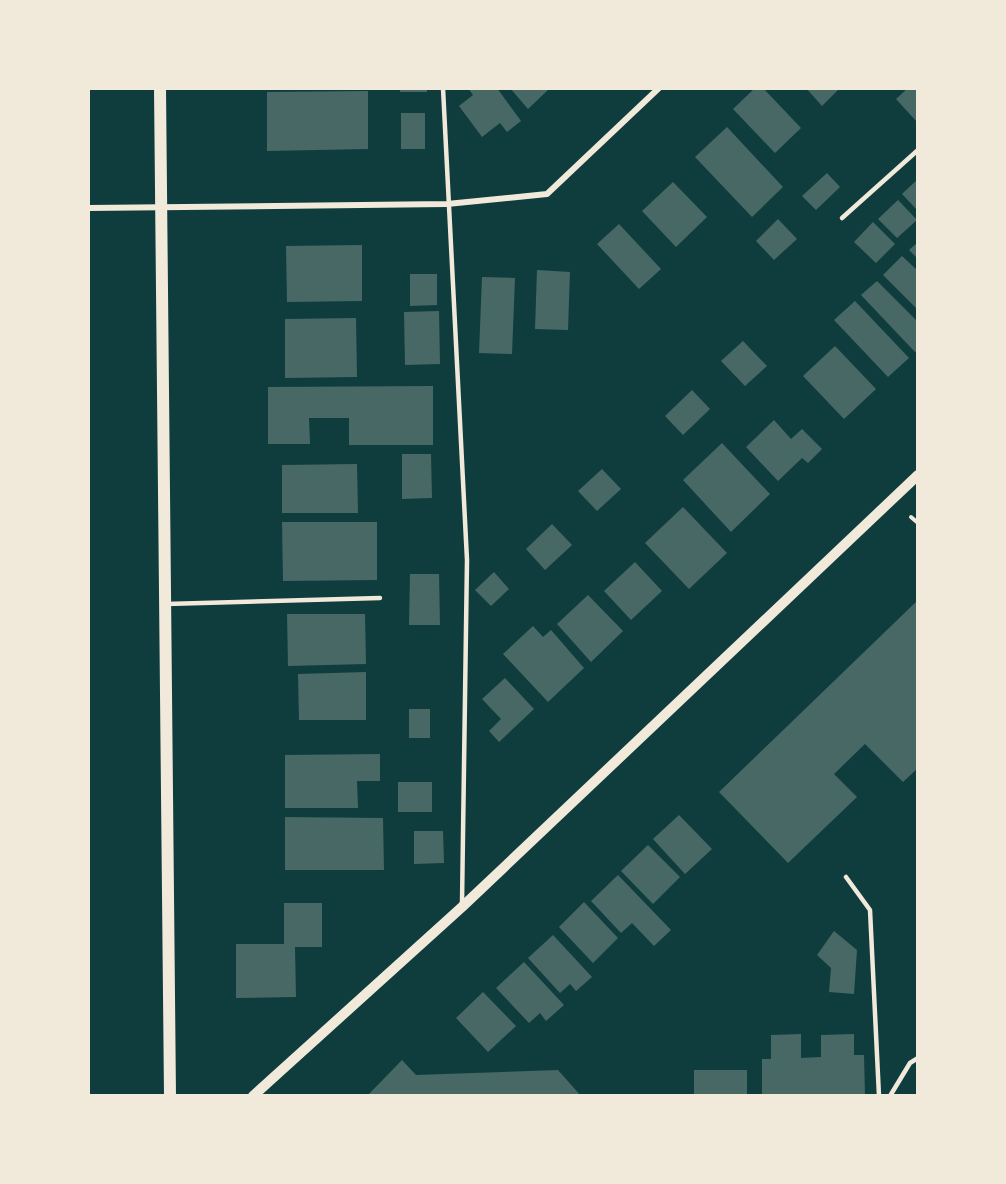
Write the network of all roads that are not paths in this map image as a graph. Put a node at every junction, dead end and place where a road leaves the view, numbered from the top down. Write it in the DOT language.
graph roads {
  1 [pos="160,88"];
  2 [pos="442,88"];
  3 [pos="659,88"];
  4 [pos="918,150"];
  5 [pos="447,204"];
  6 [pos="163,207"];
  7 [pos="88,208"];
  8 [pos="842,218"];
  9 [pos="918,475"];
  10 [pos="380,598"];
  11 [pos="166,604"];
  12 [pos="846,877"];
  13 [pos="462,907"];
  14 [pos="918,1058"];
  15 [pos="170,1095"];
  16 [pos="253,1095"];
  17 [pos="879,1095"];
  18 [pos="891,1095"];
  1 -- 6 [label="main road"];
  2 -- 5 [label="lane"];
  3 -- 5 [label="street"];
  4 -- 8 [label="lane"];
  5 -- 6 [label="street"];
  5 -- 13 [label="lane"];
  6 -- 7 [label="street"];
  6 -- 11 [label="main road"];
  9 -- 13 [label="street"];
  10 -- 11 [label="lane"];
  11 -- 15 [label="main road"];
  12 -- 17 [label="lane"];
  13 -- 16 [label="street"];
  14 -- 18 [label="lane"];
}
